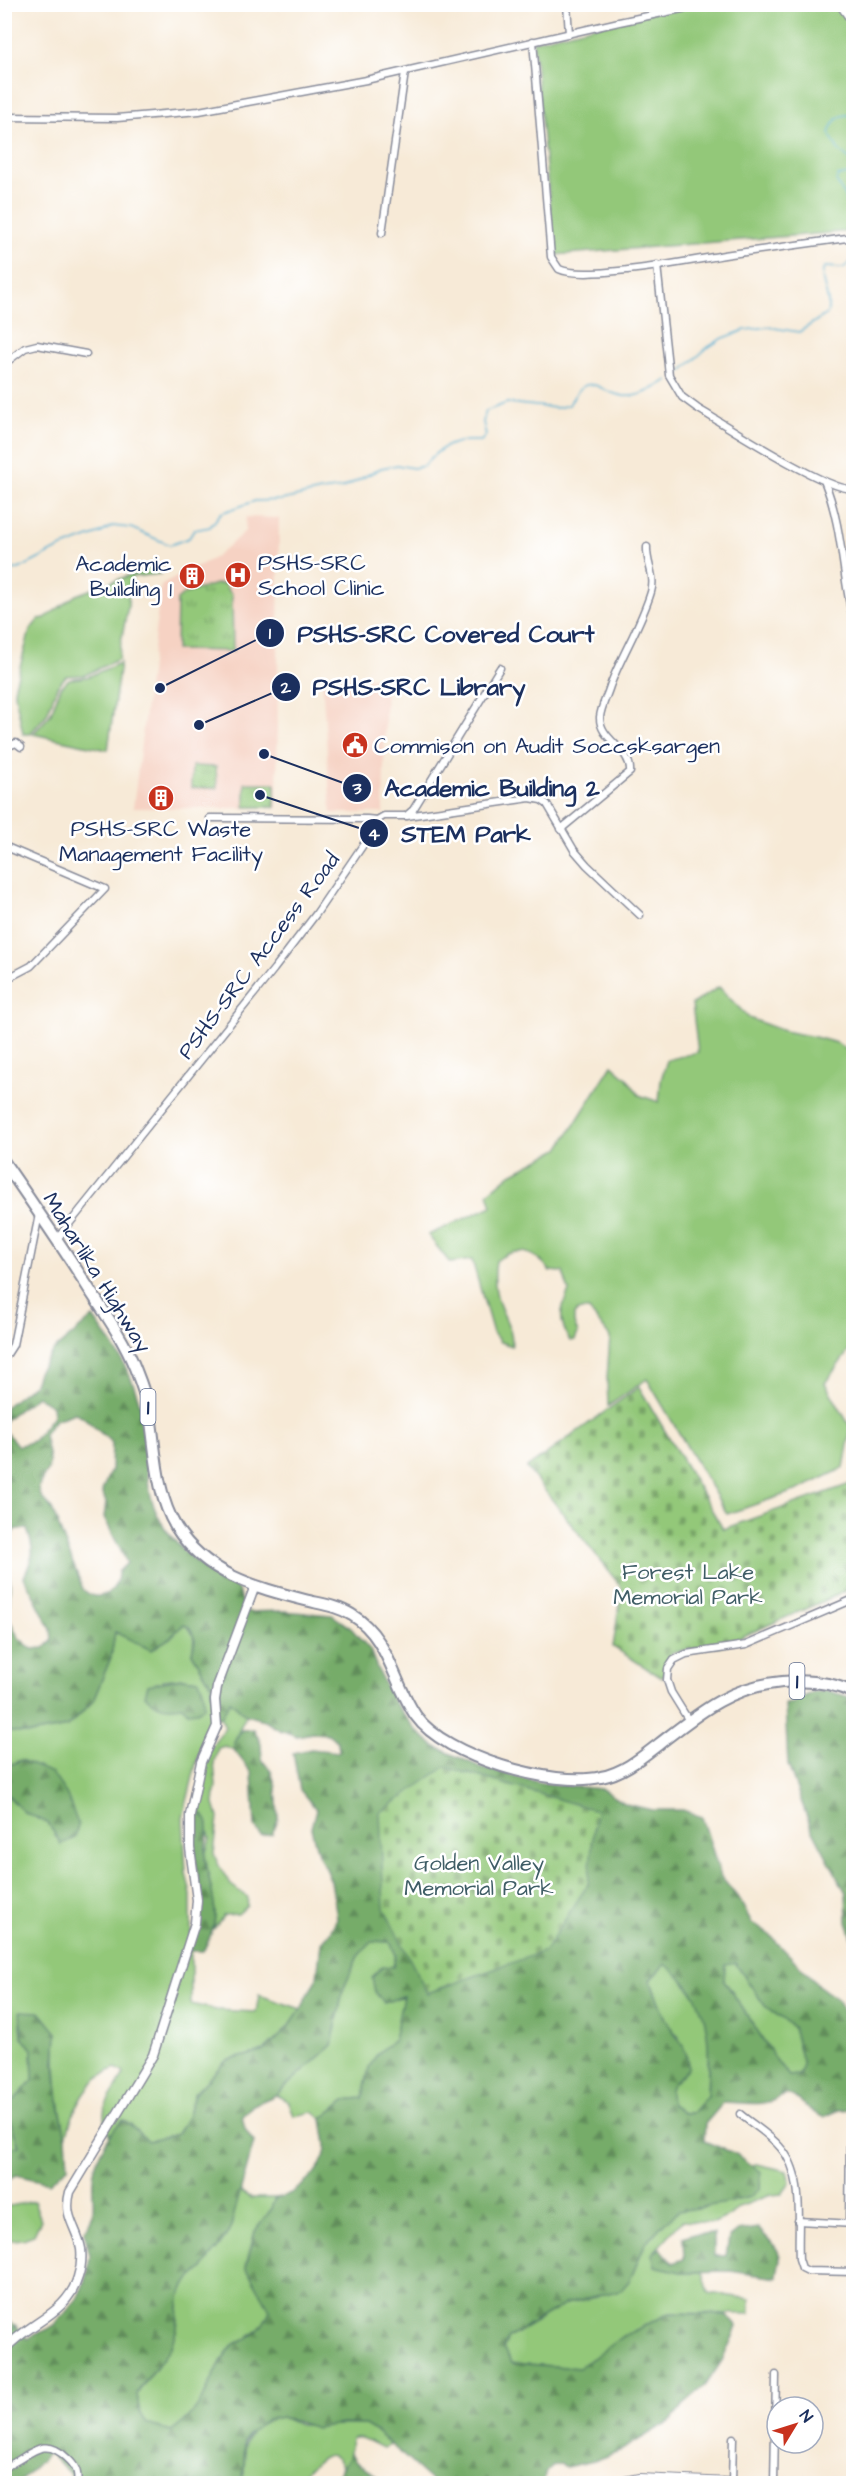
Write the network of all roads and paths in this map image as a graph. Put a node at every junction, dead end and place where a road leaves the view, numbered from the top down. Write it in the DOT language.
graph roads {
  1 [pos="567,4"];
  2 [pos="706,4"];
  3 [pos="839,4"];
  4 [pos="854,25"];
  5 [pos="569,34"];
  6 [pos="533,41"];
  7 [pos="405,72"];
  8 [pos="4,117"];
  9 [pos="382,232"];
  10 [pos="854,237"];
  11 [pos="657,265"];
  12 [pos="86,354"];
  13 [pos="4,364"];
  14 [pos="825,482"];
  15 [pos="854,488"];
  16 [pos="647,547"];
  17 [pos="854,623"];
  18 [pos="500,668"];
  19 [pos="21,747"];
  20 [pos="4,748"];
  21 [pos="407,816"];
  22 [pos="210,818"];
  23 [pos="377,820"];
  24 [pos="561,829"];
  25 [pos="4,846"];
  26 [pos="640,915"];
  27 [pos="12,976"];
  28 [pos="4,1162"];
  29 [pos="39,1213"];
  30 [pos="57,1239"];
  31 [pos="4,1359"];
  32 [pos="255,1586"];
  33 [pos="854,1599"];
  34 [pos="854,1693"];
  35 [pos="689,1721"];
  36 [pos="740,2114"];
  37 [pos="850,2130"];
  38 [pos="798,2222"];
  39 [pos="851,2224"];
  40 [pos="854,2272"];
  41 [pos="4,2349"];
  42 [pos="776,2375"];
  43 [pos="733,2438"];
  44 [pos="4,2467"];
  45 [pos="693,2482"];
  46 [pos="732,2482"];
  47 [pos="77,2483"];
  48 [pos="775,2483"];
  49 [pos="610,2484"];
  1 -- 5 [label="street"];
  2 -- 5 [label="street"];
  3 -- 4 [label="street"];
  5 -- 6 [label="street"];
  6 -- 7 [label="street"];
  6 -- 11 [label="street"];
  7 -- 8 [label="street"];
  7 -- 9 [label="street"];
  10 -- 11 [label="street"];
  11 -- 14 [label="street"];
  12 -- 13 [label="street"];
  14 -- 15 [label="street"];
  14 -- 17 [label="street"];
  16 -- 24 [label="street"];
  18 -- 21 [label="street"];
  19 -- 20 [label="street"];
  21 -- 23 [label="street"];
  21 -- 24 [label="street"];
  22 -- 23 [label="street, PSHS-SRC Access Road"];
  23 -- 30 [label="street, PSHS-SRC Access Road"];
  24 -- 26 [label="street"];
  25 -- 27 [label="street"];
  28 -- 29 [label="highway, Maharlika Highway / 1"];
  29 -- 30 [label="highway, Maharlika Highway / 1"];
  29 -- 31 [label="street"];
  30 -- 32 [label="highway, Maharlika Highway / 1"];
  32 -- 35 [label="highway, Maharlika Highway / 1"];
  32 -- 41 [label="main road"];
  33 -- 35 [label="street"];
  34 -- 35 [label="highway, 1"];
  36 -- 38 [label="street"];
  37 -- 39 [label="street"];
  38 -- 39 [label="street"];
  38 -- 40 [label="street"];
  42 -- 48 [label="street"];
  43 -- 46 [label="street"];
  44 -- 47 [label="street"];
  45 -- 46 [label="street"];
  45 -- 49 [label="street"];
  46 -- 48 [label="street"];
}
